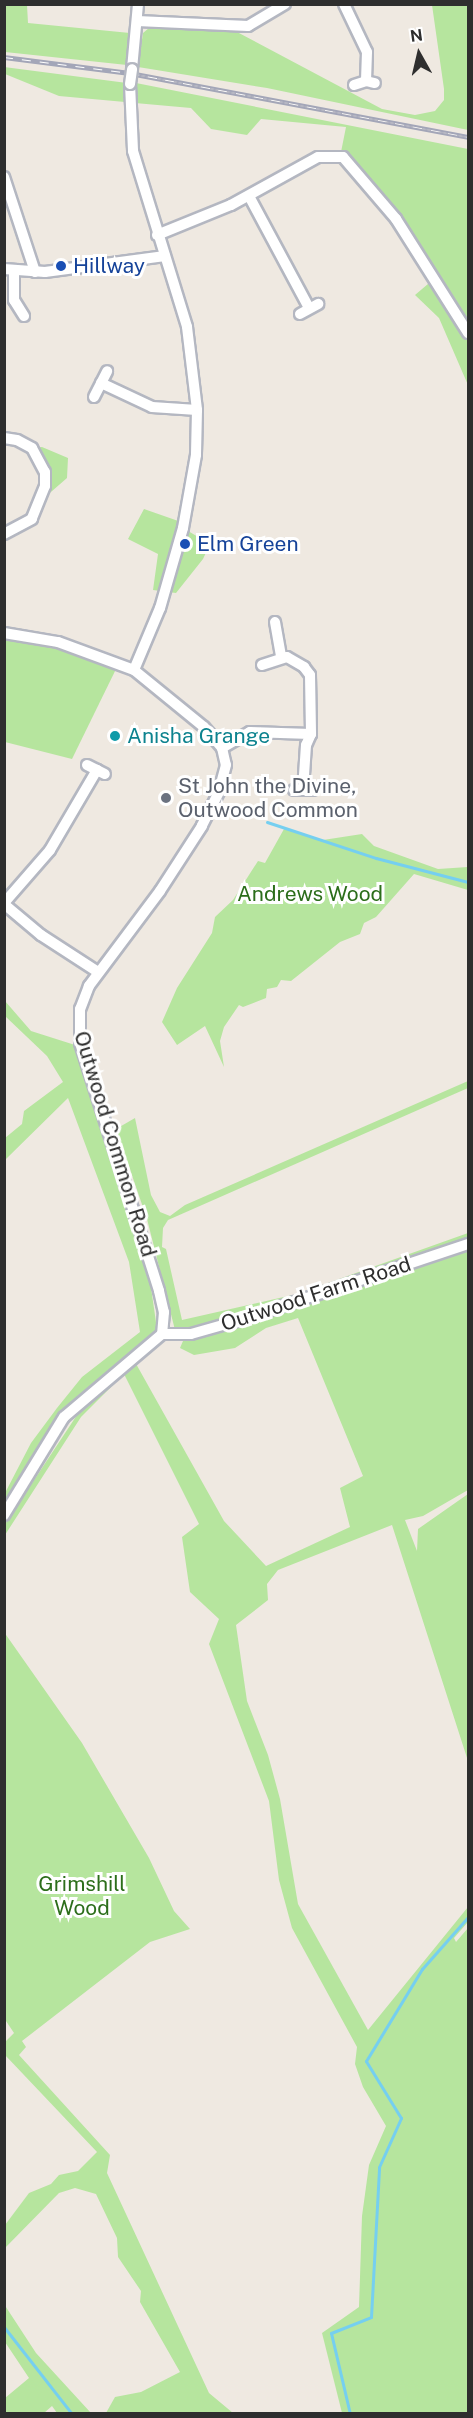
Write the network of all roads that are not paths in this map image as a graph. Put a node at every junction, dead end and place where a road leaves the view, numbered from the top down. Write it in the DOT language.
graph roads {
  1 [pos="138,4"];
  2 [pos="285,4"];
  3 [pos="344,4"];
  4 [pos="137,21"];
  5 [pos="354,85"];
  6 [pos="4,177"];
  7 [pos="249,196"];
  8 [pos="157,235"];
  9 [pos="167,261"];
  10 [pos="9,269"];
  11 [pos="35,272"];
  12 [pos="309,309"];
  13 [pos="24,316"];
  14 [pos="468,333"];
  15 [pos="107,371"];
  16 [pos="101,383"];
  17 [pos="94,397"];
  18 [pos="197,410"];
  19 [pos="4,438"];
  20 [pos="4,534"];
  21 [pos="274,622"];
  22 [pos="4,633"];
  23 [pos="281,657"];
  24 [pos="262,665"];
  25 [pos="134,670"];
  26 [pos="311,734"];
  27 [pos="222,748"];
  28 [pos="96,770"];
  29 [pos="303,790"];
  30 [pos="4,903"];
  31 [pos="98,972"];
  32 [pos="468,1244"];
  33 [pos="162,1334"];
  34 [pos="4,1515"];
  1 -- 4 [label="street"];
  2 -- 4 [label="street"];
  3 -- 5 [label="street"];
  4 -- 8 [label="street, bridge"];
  6 -- 11 [label="street"];
  7 -- 8 [label="street"];
  7 -- 12 [label="street"];
  7 -- 14 [label="street"];
  8 -- 9 [label="street"];
  9 -- 11 [label="street"];
  9 -- 18 [label="street"];
  10 -- 11 [label="street"];
  10 -- 13 [label="street"];
  15 -- 16 [label="street"];
  16 -- 17 [label="street"];
  16 -- 18 [label="street"];
  18 -- 25 [label="street"];
  19 -- 20 [label="street"];
  21 -- 23 [label="street"];
  22 -- 25 [label="street"];
  23 -- 24 [label="street"];
  23 -- 26 [label="street"];
  25 -- 27 [label="street"];
  26 -- 27 [label="street"];
  26 -- 29 [label="street"];
  27 -- 31 [label="street, Outwood Common Road"];
  28 -- 30 [label="street"];
  30 -- 31 [label="street"];
  31 -- 33 [label="street, Outwood Common Road"];
  32 -- 33 [label="street, Outwood Farm Road"];
  33 -- 34 [label="street"];
}
